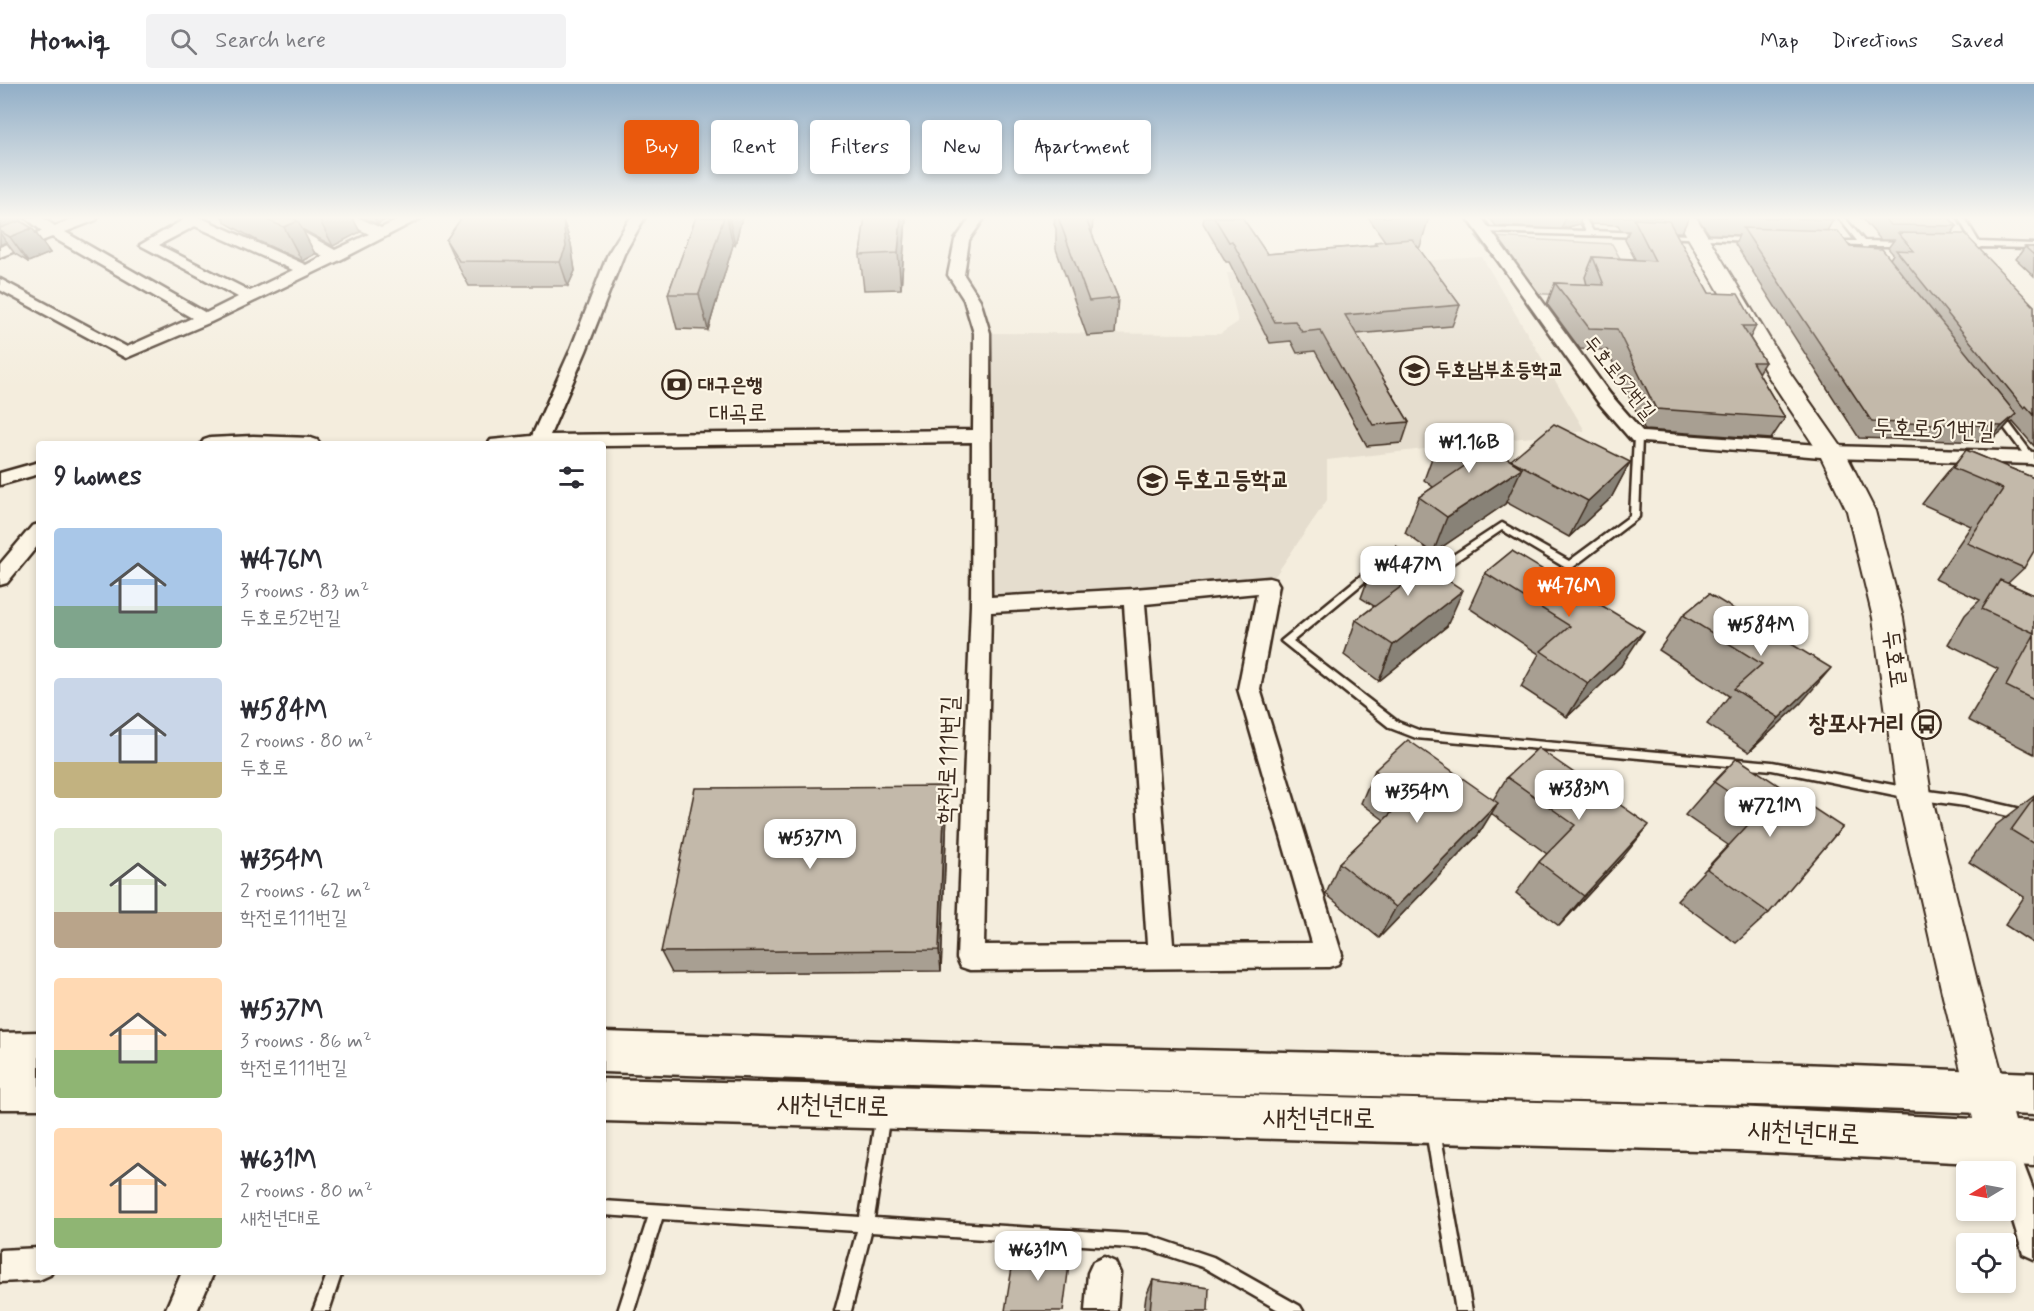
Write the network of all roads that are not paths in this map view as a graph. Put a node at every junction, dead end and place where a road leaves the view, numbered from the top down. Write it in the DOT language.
graph roads {
  1 [pos="128,274"];
  2 [pos="205,274"];
  3 [pos="296,274"];
  4 [pos="608,274"];
  5 [pos="956,274"];
  6 [pos="1515,274"];
  7 [pos="1721,274"];
  8 [pos="0,284"];
  9 [pos="250,297"];
  10 [pos="206,319"];
  11 [pos="1988,402"];
  12 [pos="980,436"];
  13 [pos="1638,437"];
  14 [pos="538,441"];
  15 [pos="606,442"];
  16 [pos="1832,453"];
  17 [pos="2033,460"];
  18 [pos="36,469"];
  19 [pos="0,479"];
  20 [pos="36,535"];
  21 [pos="0,578"];
  22 [pos="1134,597"];
  23 [pos="981,605"];
  24 [pos="1914,794"];
  25 [pos="2034,817"];
  26 [pos="1161,955"];
  27 [pos="36,1052"];
  28 [pos="606,1052"];
  29 [pos="0,1053"];
  30 [pos="1800,1085"];
  31 [pos="0,1088"];
  32 [pos="36,1088"];
  33 [pos="1987,1092"];
  34 [pos="2034,1094"];
  35 [pos="606,1100"];
  36 [pos="884,1108"];
  37 [pos="1431,1122"];
  38 [pos="1736,1130"];
  39 [pos="2017,1143"];
  40 [pos="606,1208"];
  41 [pos="657,1211"];
  42 [pos="866,1224"];
  43 [pos="2034,1243"];
  44 [pos="36,1263"];
  45 [pos="0,1266"];
  46 [pos="1104,1273"];
  47 [pos="197,1275"];
  48 [pos="334,1275"];
  49 [pos="181,1311"];
  50 [pos="321,1311"];
  51 [pos="626,1311"];
  52 [pos="843,1311"];
  53 [pos="1101,1311"];
  54 [pos="1295,1311"];
  55 [pos="1464,1311"];
  1 -- 10 [label="street"];
  2 -- 9 [label="street"];
  3 -- 9 [label="street"];
  4 -- 14 [label="street"];
  5 -- 12 [label="street, 학전로111번길"];
  6 -- 13 [label="street, 두호로52번길"];
  7 -- 16 [label="street, 두호로"];
  8 -- 10 [label="street"];
  9 -- 10 [label="street"];
  11 -- 17 [label="lane"];
  12 -- 15 [label="street, 대곡로"];
  12 -- 23 [label="street, 학전로111번길"];
  13 -- 16 [label="street, 두호로52번길"];
  13 -- 24 [label="lane"];
  16 -- 17 [label="street, 두호로51번길"];
  16 -- 24 [label="street, 두호로"];
  18 -- 19 [label="street"];
  20 -- 21 [label="street"];
  22 -- 23 [label="street"];
  22 -- 26 [label="street"];
  22 -- 26 [label="street, 학전로111번길"];
  23 -- 26 [label="street, 학전로111번길"];
  24 -- 25 [label="lane"];
  24 -- 33 [label="street, 두호로"];
  27 -- 29 [label="main road"];
  28 -- 30 [label="main road, 새천년대로"];
  30 -- 33 [label="main road, 새천년대로"];
  30 -- 38 [label="main road"];
  31 -- 32 [label="main road"];
  33 -- 34 [label="main road, 새천년대로"];
  33 -- 39 [label="street, 두호로"];
  35 -- 36 [label="main road, 새천년대로"];
  36 -- 37 [label="main road, 새천년대로"];
  36 -- 42 [label="lane"];
  37 -- 38 [label="main road, 새천년대로"];
  37 -- 55 [label="lane"];
  38 -- 39 [label="main road, 새천년대로"];
  39 -- 43 [label="street"];
  40 -- 41 [label="lane"];
  41 -- 42 [label="lane"];
  41 -- 51 [label="lane"];
  42 -- 52 [label="lane"];
  42 -- 54 [label="lane"];
  44 -- 45 [label="street"];
  46 -- 53 [label="street"];
  47 -- 49 [label="street"];
  48 -- 50 [label="lane"];
}
